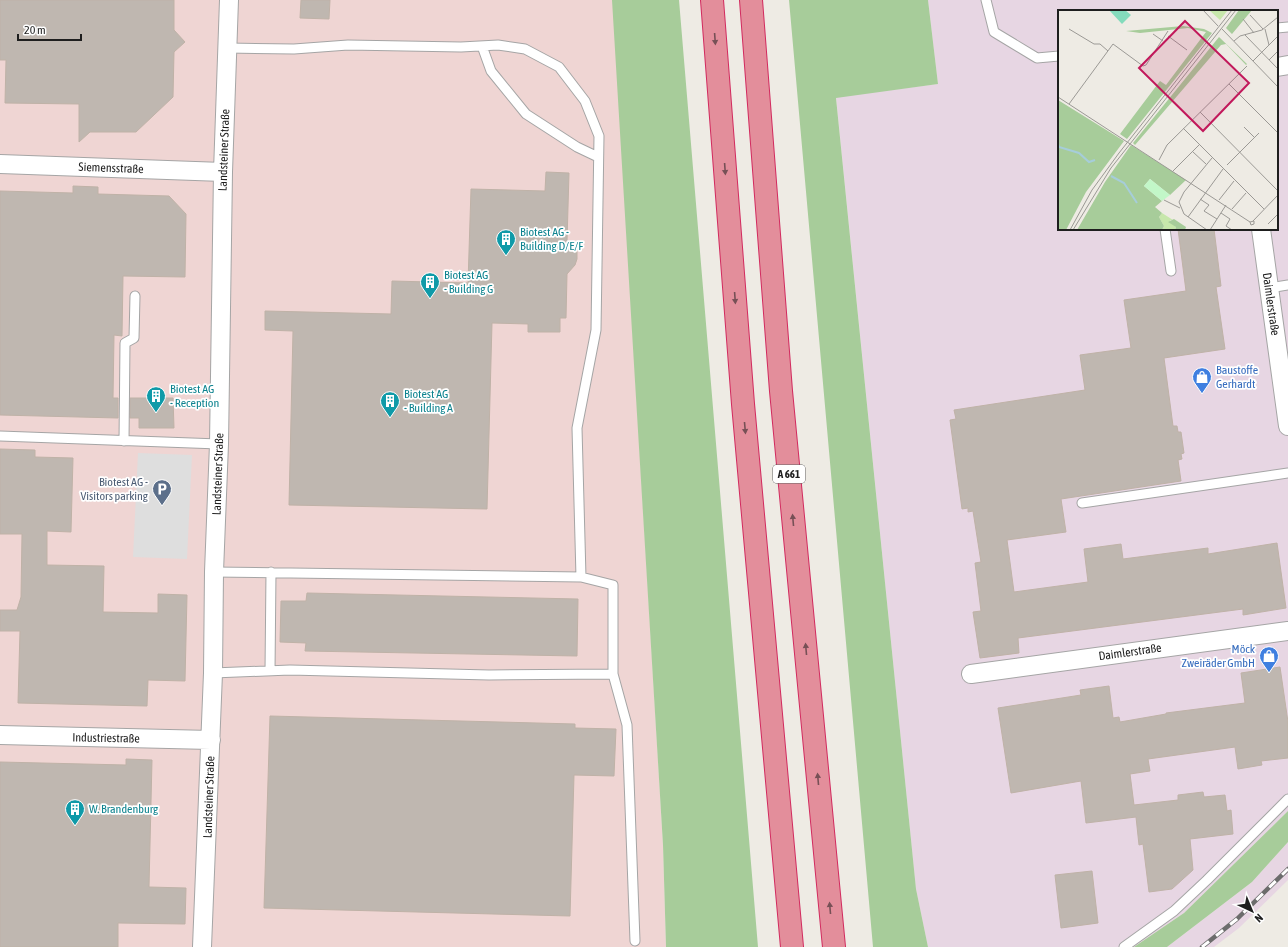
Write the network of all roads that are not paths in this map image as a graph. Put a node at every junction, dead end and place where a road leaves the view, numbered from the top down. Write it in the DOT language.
graph roads {
  1 [pos="229,0"];
  2 [pos="712,0"];
  3 [pos="751,0"];
  4 [pos="986,0"];
  5 [pos="1288,27"];
  6 [pos="1278,28"];
  7 [pos="482,46"];
  8 [pos="227,48"];
  9 [pos="1058,56"];
  10 [pos="1288,65"];
  11 [pos="1278,67"];
  12 [pos="598,157"];
  13 [pos="0,164"];
  14 [pos="223,172"];
  15 [pos="1165,230"];
  16 [pos="1261,230"];
  17 [pos="1170,271"];
  18 [pos="1288,285"];
  19 [pos="1269,288"];
  20 [pos="135,296"];
  21 [pos="1285,384"];
  22 [pos="1288,426"];
  23 [pos="0,436"];
  24 [pos="124,441"];
  25 [pos="219,444"];
  26 [pos="1288,473"];
  27 [pos="1082,503"];
  28 [pos="214,572"];
  29 [pos="271,572"];
  30 [pos="581,577"];
  31 [pos="1288,630"];
  32 [pos="270,671"];
  33 [pos="213,673"];
  34 [pos="613,674"];
  35 [pos="971,674"];
  36 [pos="0,735"];
  37 [pos="211,740"];
  38 [pos="1288,799"];
  39 [pos="635,941"];
  40 [pos="202,947"];
  41 [pos="792,947"];
  42 [pos="834,947"];
  43 [pos="1124,947"];
  1 -- 8 [label="street, Landsteiner Straße"];
  2 -- 41 [label="highway, one-way"];
  42 -- 3 [label="highway, A 661, one-way"];
  4 -- 9 [label="lane"];
  5 -- 6 [label="lane"];
  7 -- 8 [label="lane"];
  7 -- 12 [label="lane"];
  7 -- 12 [label="lane"];
  8 -- 14 [label="street, Landsteiner Straße"];
  10 -- 11 [label="street"];
  12 -- 30 [label="lane"];
  13 -- 14 [label="street, Siemensstraße"];
  14 -- 25 [label="street, Landsteiner Straße"];
  15 -- 17 [label="lane"];
  16 -- 19 [label="street, Daimlerstraße"];
  18 -- 19 [label="lane"];
  19 -- 21 [label="street, Daimlerstraße"];
  20 -- 24 [label="lane"];
  21 -- 22 [label="street, Daimlerstraße"];
  23 -- 24 [label="lane"];
  24 -- 25 [label="lane"];
  25 -- 28 [label="street, Landsteiner Straße"];
  26 -- 27 [label="lane"];
  28 -- 29 [label="lane"];
  28 -- 33 [label="street, Landsteiner Straße"];
  29 -- 30 [label="lane"];
  29 -- 32 [label="lane"];
  30 -- 34 [label="lane"];
  31 -- 35 [label="street, Daimlerstraße"];
  32 -- 33 [label="lane"];
  32 -- 34 [label="lane"];
  33 -- 37 [label="street, Landsteiner Straße"];
  34 -- 39 [label="lane"];
  36 -- 37 [label="street, Industriestraße"];
  37 -- 40 [label="street, Landsteiner Straße"];
  38 -- 43 [label="lane"];
}
